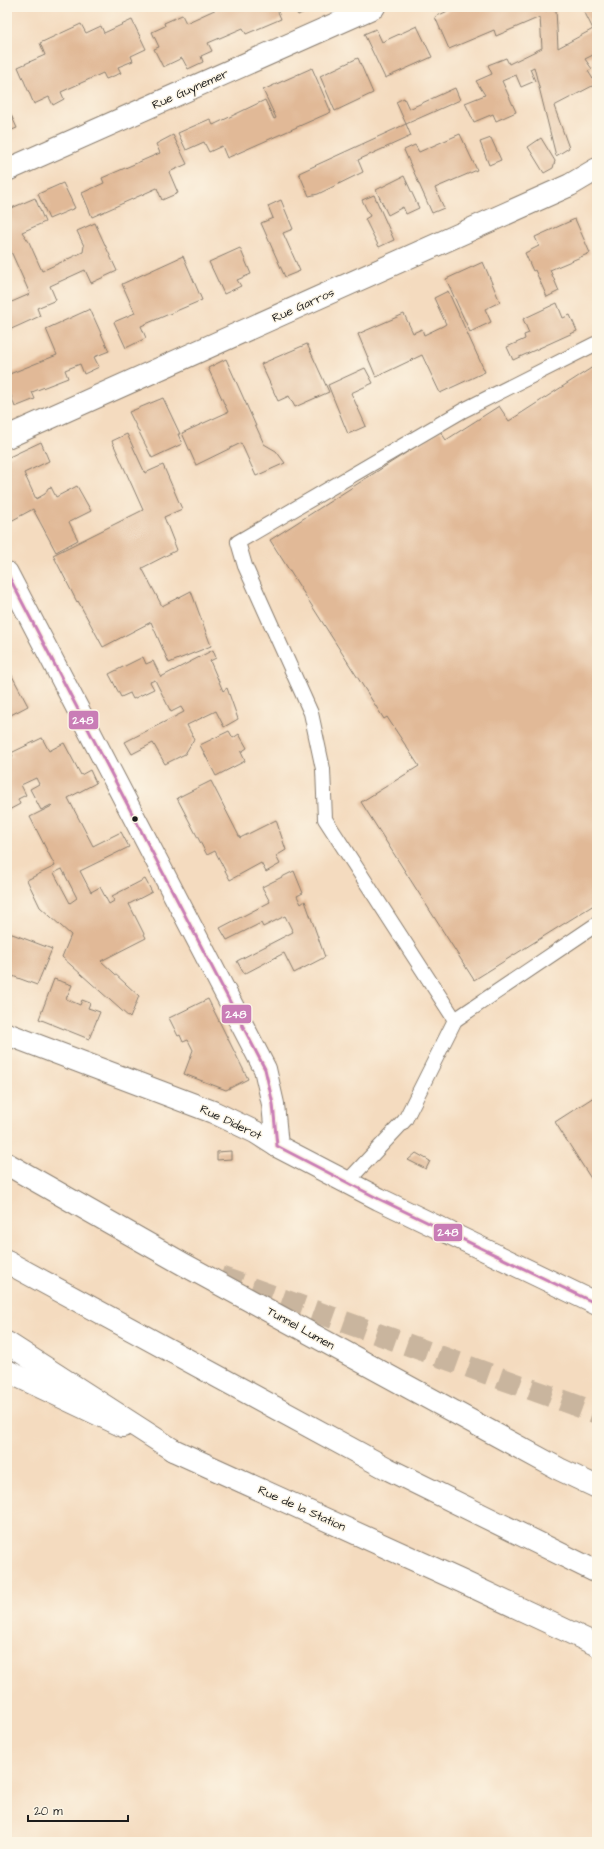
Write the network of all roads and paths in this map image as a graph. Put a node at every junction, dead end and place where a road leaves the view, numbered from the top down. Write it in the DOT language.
graph roads {
  1 [pos="374,7"];
  2 [pos="597,169"];
  3 [pos="7,170"];
  4 [pos="597,345"];
  5 [pos="7,437"];
  6 [pos="7,573"];
  7 [pos="597,924"];
  8 [pos="455,1020"];
  9 [pos="7,1034"];
  10 [pos="277,1146"];
  11 [pos="7,1164"];
  12 [pos="347,1182"];
  13 [pos="7,1262"];
  14 [pos="597,1304"];
  15 [pos="7,1343"];
  16 [pos="7,1371"];
  17 [pos="173,1450"];
  18 [pos="597,1487"];
  19 [pos="597,1572"];
  20 [pos="597,1645"];
  1 -- 3 [label="main road, Rue Guynemer"];
  2 -- 5 [label="main road, Rue Garros"];
  4 -- 8 [label="lane"];
  6 -- 10 [label="main road"];
  7 -- 8 [label="lane"];
  8 -- 12 [label="lane"];
  9 -- 10 [label="main road, Rue Diderot"];
  10 -- 12 [label="main road, Rue Diderot"];
  11 -- 18 [label="main road, Tunnel Lumen"];
  12 -- 14 [label="main road, Rue Diderot"];
  13 -- 19 [label="main road"];
  15 -- 17 [label="main road"];
  16 -- 17 [label="main road, Rue de la Station"];
  17 -- 20 [label="main road, Rue de la Station"];
}
